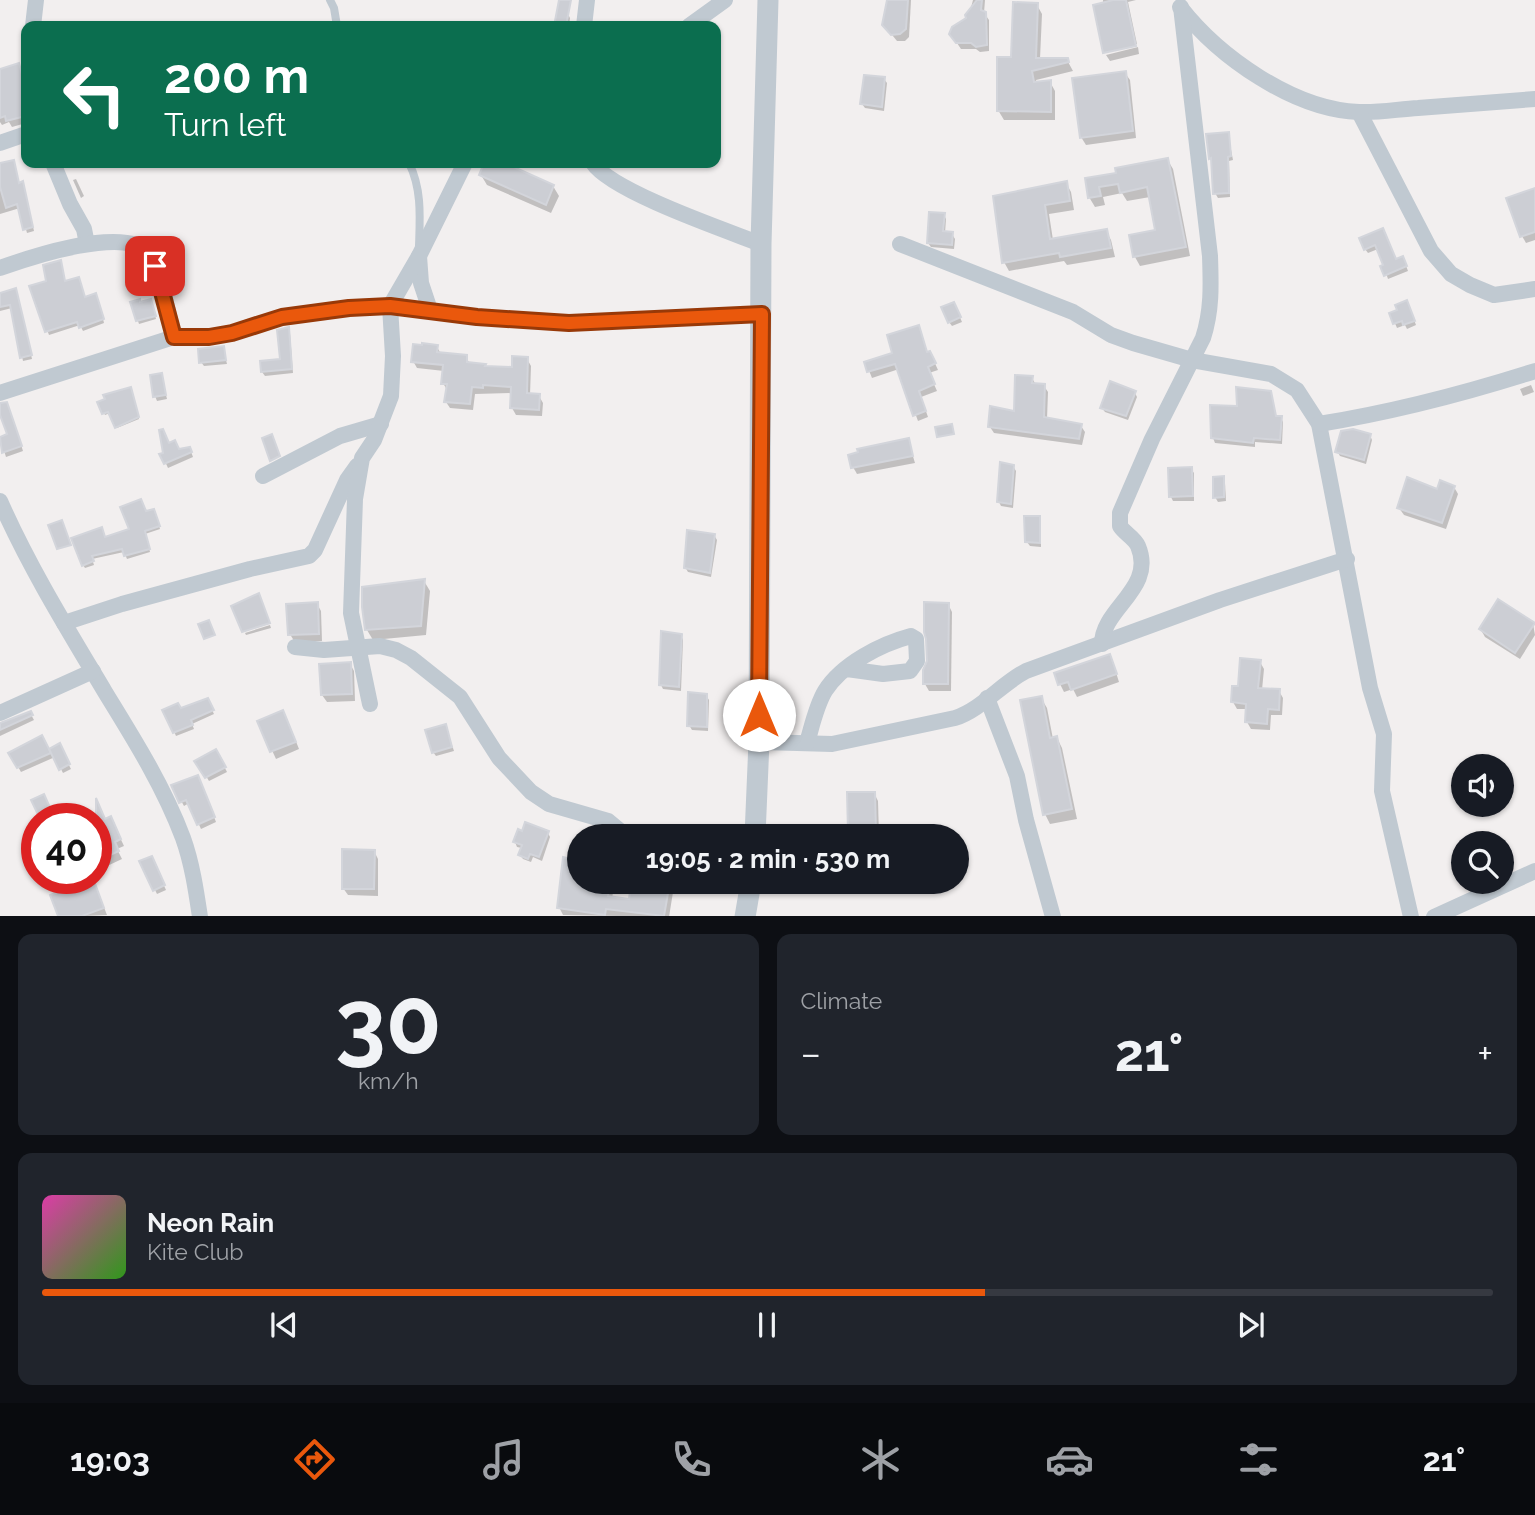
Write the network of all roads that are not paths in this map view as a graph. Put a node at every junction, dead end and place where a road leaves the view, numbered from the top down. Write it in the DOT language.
graph roads {
  1 [pos="36,0"];
  2 [pos="330,0"];
  3 [pos="587,0"];
  4 [pos="725,0"];
  5 [pos="768,0"];
  6 [pos="1179,4"];
  7 [pos="34,21"];
  8 [pos="336,21"];
  9 [pos="585,21"];
  10 [pos="696,21"];
  11 [pos="1535,99"];
  12 [pos="1359,112"];
  13 [pos="21,136"];
  14 [pos="0,143"];
  15 [pos="55,168"];
  16 [pos="411,168"];
  17 [pos="462,168"];
  18 [pos="598,168"];
  19 [pos="87,244"];
  20 [pos="761,244"];
  21 [pos="900,244"];
  22 [pos="418,256"];
  23 [pos="0,268"];
  24 [pos="1535,289"];
  25 [pos="390,306"];
  26 [pos="430,310"];
  27 [pos="762,314"];
  28 [pos="174,337"];
  29 [pos="1192,360"];
  30 [pos="1535,371"];
  31 [pos="0,393"];
  32 [pos="381,424"];
  33 [pos="1319,424"];
  34 [pos="362,458"];
  35 [pos="263,476"];
  36 [pos="0,501"];
  37 [pos="1347,559"];
  38 [pos="64,623"];
  39 [pos="1102,644"];
  40 [pos="295,647"];
  41 [pos="358,647"];
  42 [pos="847,669"];
  43 [pos="93,671"];
  44 [pos="987,698"];
  45 [pos="370,705"];
  46 [pos="0,713"];
  47 [pos="759,742"];
  48 [pos="807,743"];
  49 [pos="612,824"];
  50 [pos="756,824"];
  51 [pos="1535,871"];
  52 [pos="749,894"];
  53 [pos="200,916"];
  54 [pos="745,916"];
  55 [pos="1053,916"];
  56 [pos="1411,916"];
  57 [pos="1434,916"];
  1 -- 7 [label="street"];
  2 -- 8 [label="lane"];
  3 -- 9 [label="street"];
  4 -- 10 [label="street"];
  5 -- 20 [label="street"];
  6 -- 12 [label="street"];
  6 -- 29 [label="street"];
  11 -- 12 [label="street"];
  12 -- 24 [label="street"];
  13 -- 14 [label="street"];
  15 -- 19 [label="street"];
  16 -- 22 [label="lane"];
  17 -- 22 [label="street"];
  18 -- 20 [label="street"];
  19 -- 23 [label="street"];
  19 -- 28 [label="street"];
  20 -- 27 [label="street"];
  21 -- 29 [label="street"];
  22 -- 25 [label="street"];
  22 -- 26 [label="street"];
  25 -- 26 [label="street"];
  25 -- 28 [label="street"];
  25 -- 32 [label="street"];
  26 -- 27 [label="street"];
  27 -- 47 [label="street"];
  28 -- 31 [label="street"];
  29 -- 33 [label="street"];
  29 -- 39 [label="street"];
  30 -- 33 [label="street"];
  32 -- 34 [label="street"];
  32 -- 35 [label="street"];
  33 -- 37 [label="street"];
  34 -- 38 [label="street"];
  34 -- 41 [label="street"];
  36 -- 38 [label="street"];
  37 -- 39 [label="street"];
  37 -- 56 [label="street"];
  38 -- 43 [label="street"];
  39 -- 44 [label="street"];
  40 -- 41 [label="street"];
  41 -- 45 [label="street"];
  41 -- 49 [label="street"];
  42 -- 48 [label="street"];
  43 -- 46 [label="street"];
  43 -- 53 [label="street"];
  44 -- 48 [label="street"];
  44 -- 55 [label="street"];
  47 -- 48 [label="street"];
  47 -- 50 [label="street"];
  51 -- 57 [label="street"];
  52 -- 54 [label="street"];
}
